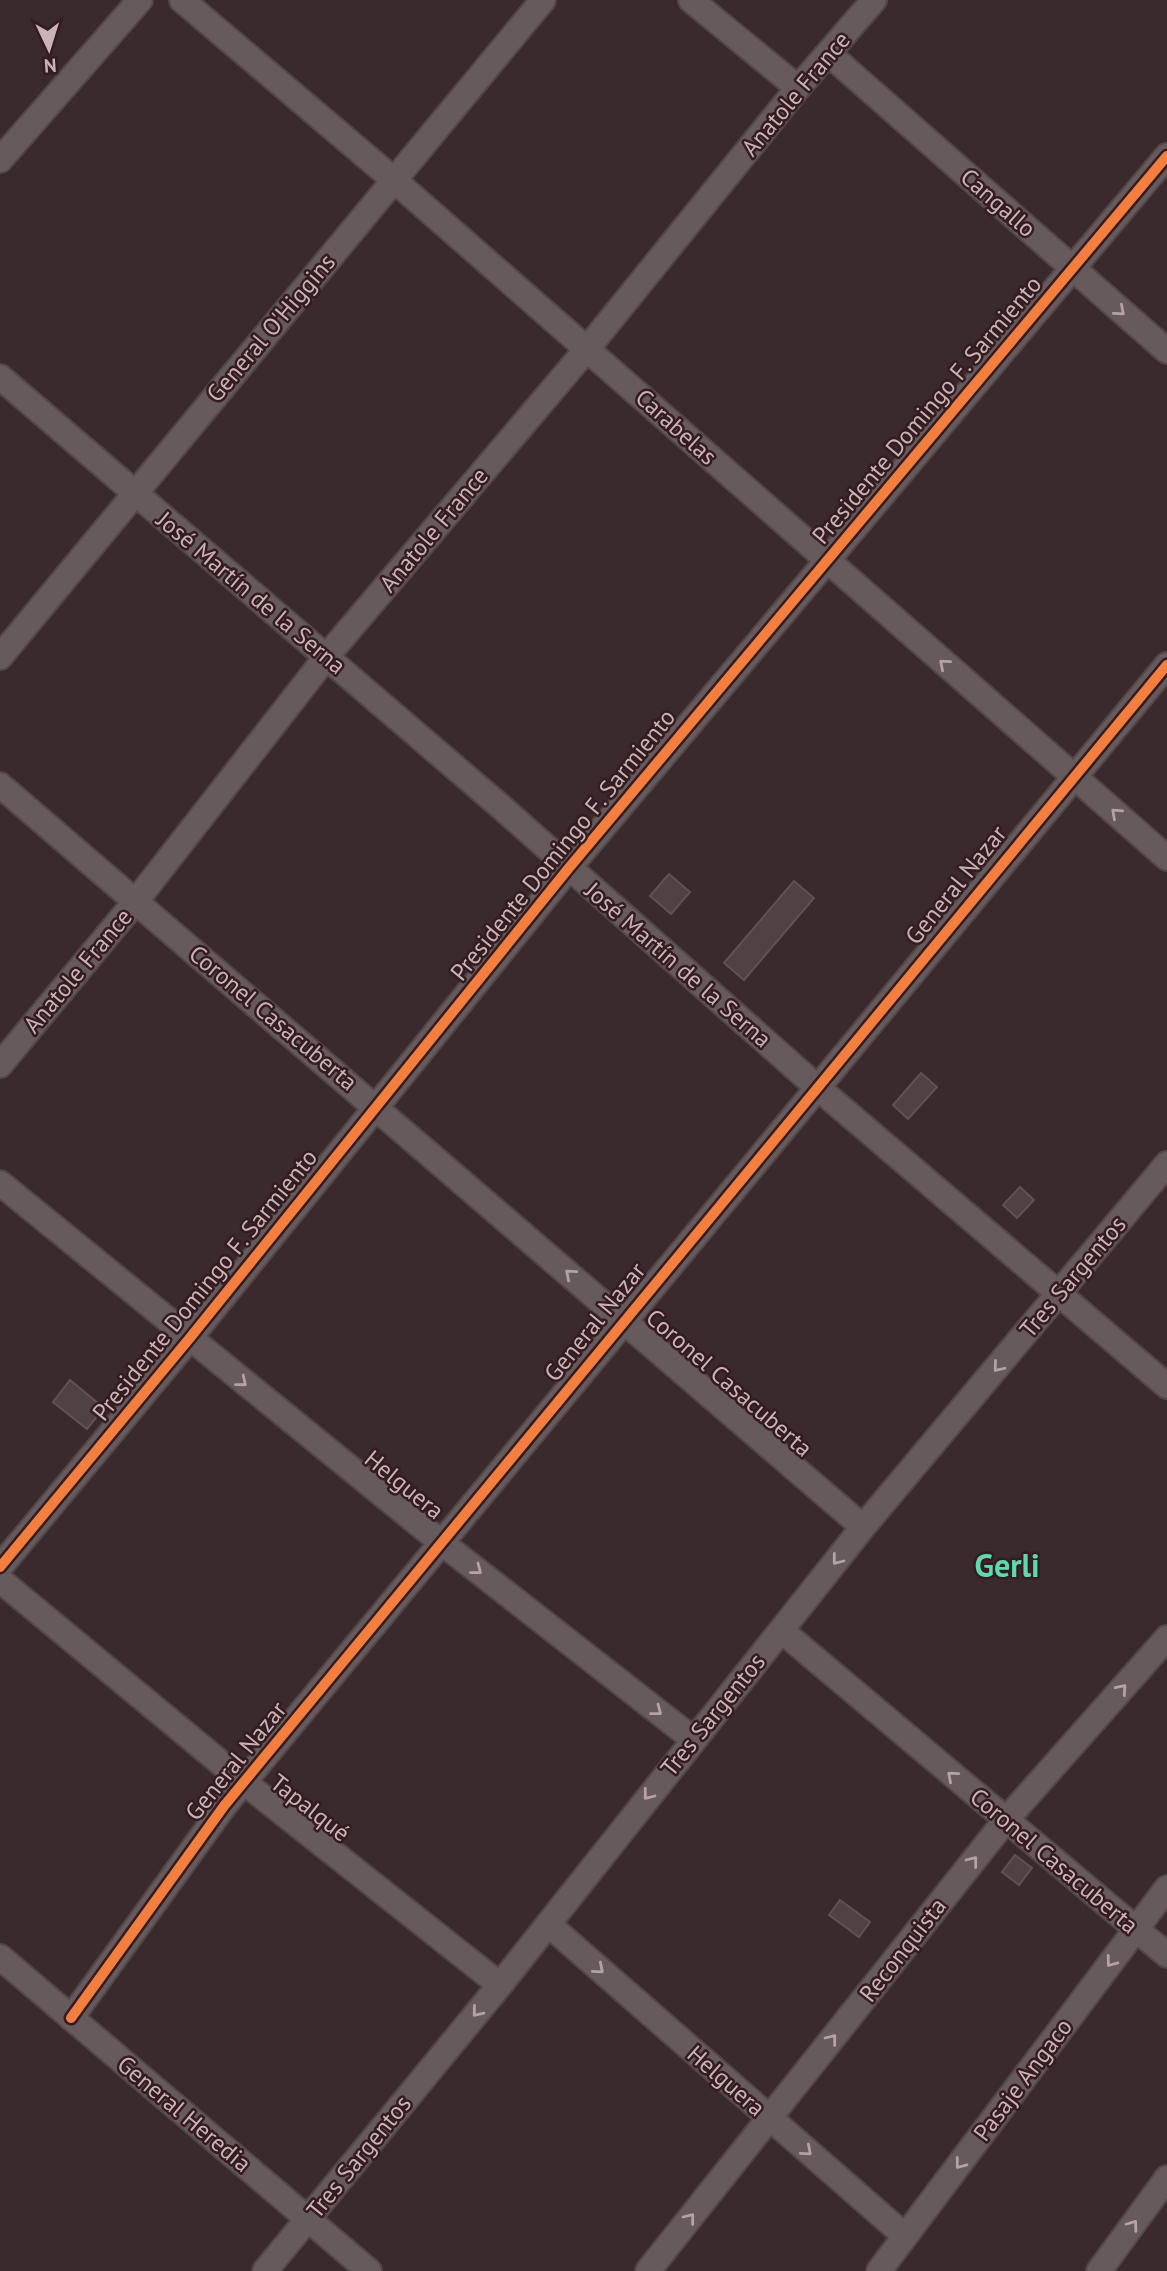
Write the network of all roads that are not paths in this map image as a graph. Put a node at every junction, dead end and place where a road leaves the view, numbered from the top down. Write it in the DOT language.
graph roads {
  1 [pos="141,0"];
  2 [pos="181,0"];
  3 [pos="543,0"];
  4 [pos="691,0"];
  5 [pos="874,0"];
  6 [pos="829,54"];
  7 [pos="798,88"];
  8 [pos="1167,156"];
  9 [pos="0,160"];
  10 [pos="394,180"];
  11 [pos="1073,270"];
  12 [pos="587,349"];
  13 [pos="1167,351"];
  14 [pos="0,377"];
  15 [pos="134,495"];
  16 [pos="826,561"];
  17 [pos="327,656"];
  18 [pos="0,657"];
  19 [pos="1167,665"];
  20 [pos="1073,775"];
  21 [pos="0,785"];
  22 [pos="1167,858"];
  23 [pos="568,869"];
  24 [pos="135,901"];
  25 [pos="0,1065"];
  26 [pos="818,1088"];
  27 [pos="378,1107"];
  28 [pos="1167,1164"];
  29 [pos="0,1183"];
  30 [pos="1060,1294"];
  31 [pos="623,1320"];
  32 [pos="189,1339"];
  33 [pos="1167,1386"];
  34 [pos="863,1527"];
  35 [pos="442,1543"];
  36 [pos="0,1567"];
  37 [pos="0,1580"];
  38 [pos="782,1630"];
  39 [pos="1167,1637"];
  40 [pos="693,1739"];
  41 [pos="245,1783"];
  42 [pos="1005,1821"];
  43 [pos="1167,1888"];
  44 [pos="548,1924"];
  45 [pos="1136,1930"];
  46 [pos="1167,1955"];
  47 [pos="0,1957"];
  48 [pos="500,1985"];
  49 [pos="72,2018"];
  50 [pos="769,2119"];
  51 [pos="1167,2178"];
  52 [pos="308,2220"];
  53 [pos="905,2236"];
  54 [pos="265,2271"];
  55 [pos="369,2271"];
  56 [pos="648,2271"];
  57 [pos="879,2271"];
  58 [pos="1099,2271"];
  1 -- 9 [label="street"];
  2 -- 10 [label="street, Carabelas"];
  3 -- 10 [label="street, General O'Higgins"];
  4 -- 7 [label="street"];
  5 -- 6 [label="street, Anatole France"];
  6 -- 7 [label="street, Anatole France"];
  6 -- 11 [label="street, Cangallo"];
  7 -- 12 [label="street, Anatole France"];
  8 -- 11 [label="street, Presidente Domingo F. Sarmiento"];
  10 -- 12 [label="street, Carabelas"];
  10 -- 15 [label="street, General O'Higgins"];
  11 -- 13 [label="street, Cangallo, one-way"];
  11 -- 16 [label="street, Presidente Domingo F. Sarmiento"];
  12 -- 16 [label="street, Carabelas"];
  12 -- 17 [label="street, Anatole France"];
  14 -- 15 [label="street, José Martín de la Serna"];
  15 -- 17 [label="street, José Martín de la Serna"];
  15 -- 18 [label="street, General O'Higgins"];
  20 -- 16 [label="street, Carabelas, one-way"];
  16 -- 23 [label="street, Presidente Domingo F. Sarmiento"];
  17 -- 23 [label="street, José Martín de la Serna"];
  17 -- 24 [label="street, Anatole France"];
  19 -- 20 [label="street, General Nazar"];
  22 -- 20 [label="street, Carabelas, one-way"];
  20 -- 26 [label="street, General Nazar"];
  21 -- 24 [label="street, Coronel Casacuberta"];
  23 -- 26 [label="street, José Martín de la Serna"];
  23 -- 27 [label="street, Presidente Domingo F. Sarmiento"];
  24 -- 25 [label="street, Anatole France"];
  24 -- 27 [label="street, Coronel Casacuberta"];
  26 -- 30 [label="street, José Martín de la Serna"];
  26 -- 31 [label="street, General Nazar"];
  31 -- 27 [label="street, Coronel Casacuberta, one-way"];
  27 -- 32 [label="street, Presidente Domingo F. Sarmiento"];
  28 -- 30 [label="street, Tres Sargentos"];
  29 -- 32 [label="street, Helguera"];
  30 -- 33 [label="street, José Martín de la Serna"];
  30 -- 34 [label="street, Tres Sargentos, one-way"];
  31 -- 34 [label="street, Coronel Casacuberta"];
  31 -- 35 [label="street, General Nazar"];
  32 -- 35 [label="street, Helguera, one-way"];
  32 -- 36 [label="street, Presidente Domingo F. Sarmiento"];
  34 -- 38 [label="street, Tres Sargentos, one-way"];
  35 -- 40 [label="street, Helguera, one-way"];
  35 -- 41 [label="street, General Nazar"];
  37 -- 41 [label="street, Tapalqué"];
  38 -- 40 [label="street, Tres Sargentos"];
  42 -- 38 [label="street, Coronel Casacuberta, one-way"];
  42 -- 39 [label="street, Reconquista, one-way"];
  40 -- 44 [label="street, Tres Sargentos, one-way"];
  41 -- 48 [label="street, Tapalqué"];
  41 -- 49 [label="street, General Nazar"];
  42 -- 45 [label="street, Coronel Casacuberta"];
  50 -- 42 [label="street, Reconquista, one-way"];
  43 -- 45 [label="street, Pasaje Angaco"];
  44 -- 48 [label="street, Tres Sargentos"];
  44 -- 50 [label="street, Helguera, one-way"];
  45 -- 46 [label="street, Coronel Casacuberta"];
  45 -- 53 [label="street, Pasaje Angaco, one-way"];
  47 -- 49 [label="street, General Heredia"];
  48 -- 52 [label="street, Tres Sargentos, one-way"];
  49 -- 52 [label="street, General Heredia"];
  50 -- 53 [label="street, Helguera, one-way"];
  56 -- 50 [label="street, Reconquista, one-way"];
  58 -- 51 [label="street, one-way"];
  52 -- 54 [label="street, Tres Sargentos"];
  52 -- 55 [label="street, General Heredia"];
  53 -- 57 [label="street, Pasaje Angaco"];
}
